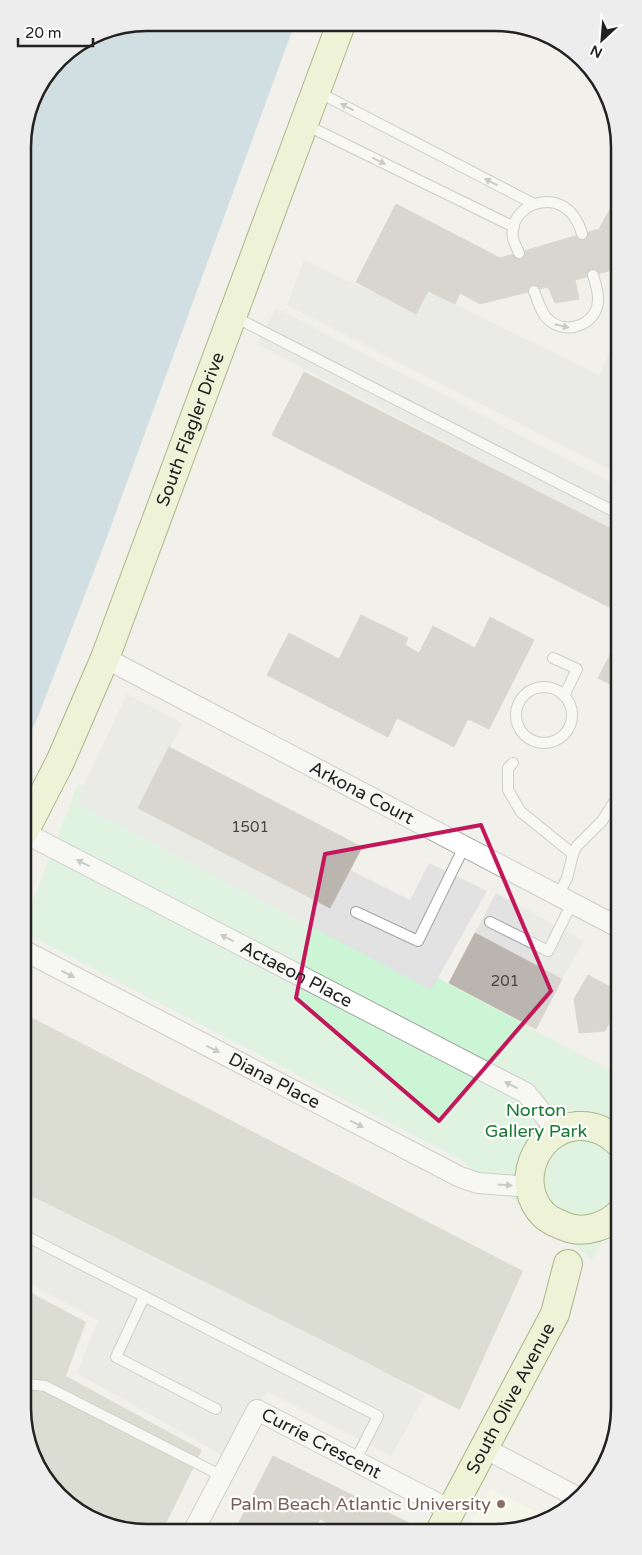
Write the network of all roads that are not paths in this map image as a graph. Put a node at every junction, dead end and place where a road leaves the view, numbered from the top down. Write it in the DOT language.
graph roads {
  1 [pos="338,31"];
  2 [pos="316,91"];
  3 [pos="304,124"];
  4 [pos="534,204"];
  5 [pos="514,227"];
  6 [pos="582,234"];
  7 [pos="519,253"];
  8 [pos="593,275"];
  9 [pos="534,291"];
  10 [pos="232,315"];
  11 [pos="611,510"];
  12 [pos="105,658"];
  13 [pos="553,658"];
  14 [pos="564,696"];
  15 [pos="514,763"];
  16 [pos="611,807"];
  17 [pos="31,820"];
  18 [pos="31,835"];
  19 [pos="464,847"];
  20 [pos="573,854"];
  21 [pos="565,900"];
  22 [pos="356,912"];
  23 [pos="490,922"];
  24 [pos="611,923"];
  25 [pos="31,954"];
  26 [pos="557,1131"];
  27 [pos="611,1132"];
  28 [pos="530,1187"];
  29 [pos="545,1215"];
  30 [pos="611,1219"];
  31 [pos="611,1220"];
  32 [pos="31,1239"];
  33 [pos="568,1264"];
  34 [pos="144,1297"];
  35 [pos="31,1385"];
  36 [pos="216,1409"];
  37 [pos="484,1448"];
  38 [pos="354,1461"];
  39 [pos="222,1476"];
  40 [pos="572,1494"];
  41 [pos="446,1520"];
  42 [pos="197,1524"];
  1 -- 2 [label="street, South Flagler Drive"];
  2 -- 3 [label="street, South Flagler Drive"];
  4 -- 2 [label="lane, one-way"];
  3 -- 5 [label="lane, one-way"];
  3 -- 10 [label="street, South Flagler Drive"];
  4 -- 5 [label="lane"];
  4 -- 6 [label="lane"];
  5 -- 7 [label="lane"];
  9 -- 8 [label="lane, one-way"];
  10 -- 11 [label="lane"];
  10 -- 12 [label="street, South Flagler Drive"];
  12 -- 17 [label="street, South Flagler Drive"];
  12 -- 19 [label="street, Arkona Court"];
  13 -- 14 [label="lane"];
  14 -- 14 [label="lane"];
  15 -- 20 [label="lane"];
  16 -- 20 [label="lane"];
  26 -- 18 [label="street, Actaeon Place, one-way"];
  19 -- 21 [label="street, Arkona Court"];
  19 -- 22 [label="lane"];
  20 -- 21 [label="lane"];
  21 -- 23 [label="lane"];
  21 -- 24 [label="street, Arkona Court"];
  25 -- 28 [label="street, Diana Place, one-way"];
  26 -- 27 [label="street"];
  26 -- 28 [label="street"];
  28 -- 29 [label="street"];
  29 -- 30 [label="street"];
  29 -- 33 [label="street"];
  31 -- 33 [label="street, South Olive Avenue"];
  32 -- 34 [label="lane"];
  33 -- 37 [label="street, South Olive Avenue"];
  34 -- 36 [label="lane"];
  34 -- 38 [label="lane"];
  35 -- 39 [label="lane"];
  37 -- 40 [label="street"];
  37 -- 41 [label="street, South Olive Avenue"];
  38 -- 39 [label="street, Currie Crescent"];
  38 -- 41 [label="street, Currie Crescent"];
  39 -- 42 [label="street, Currie Crescent"];
}
